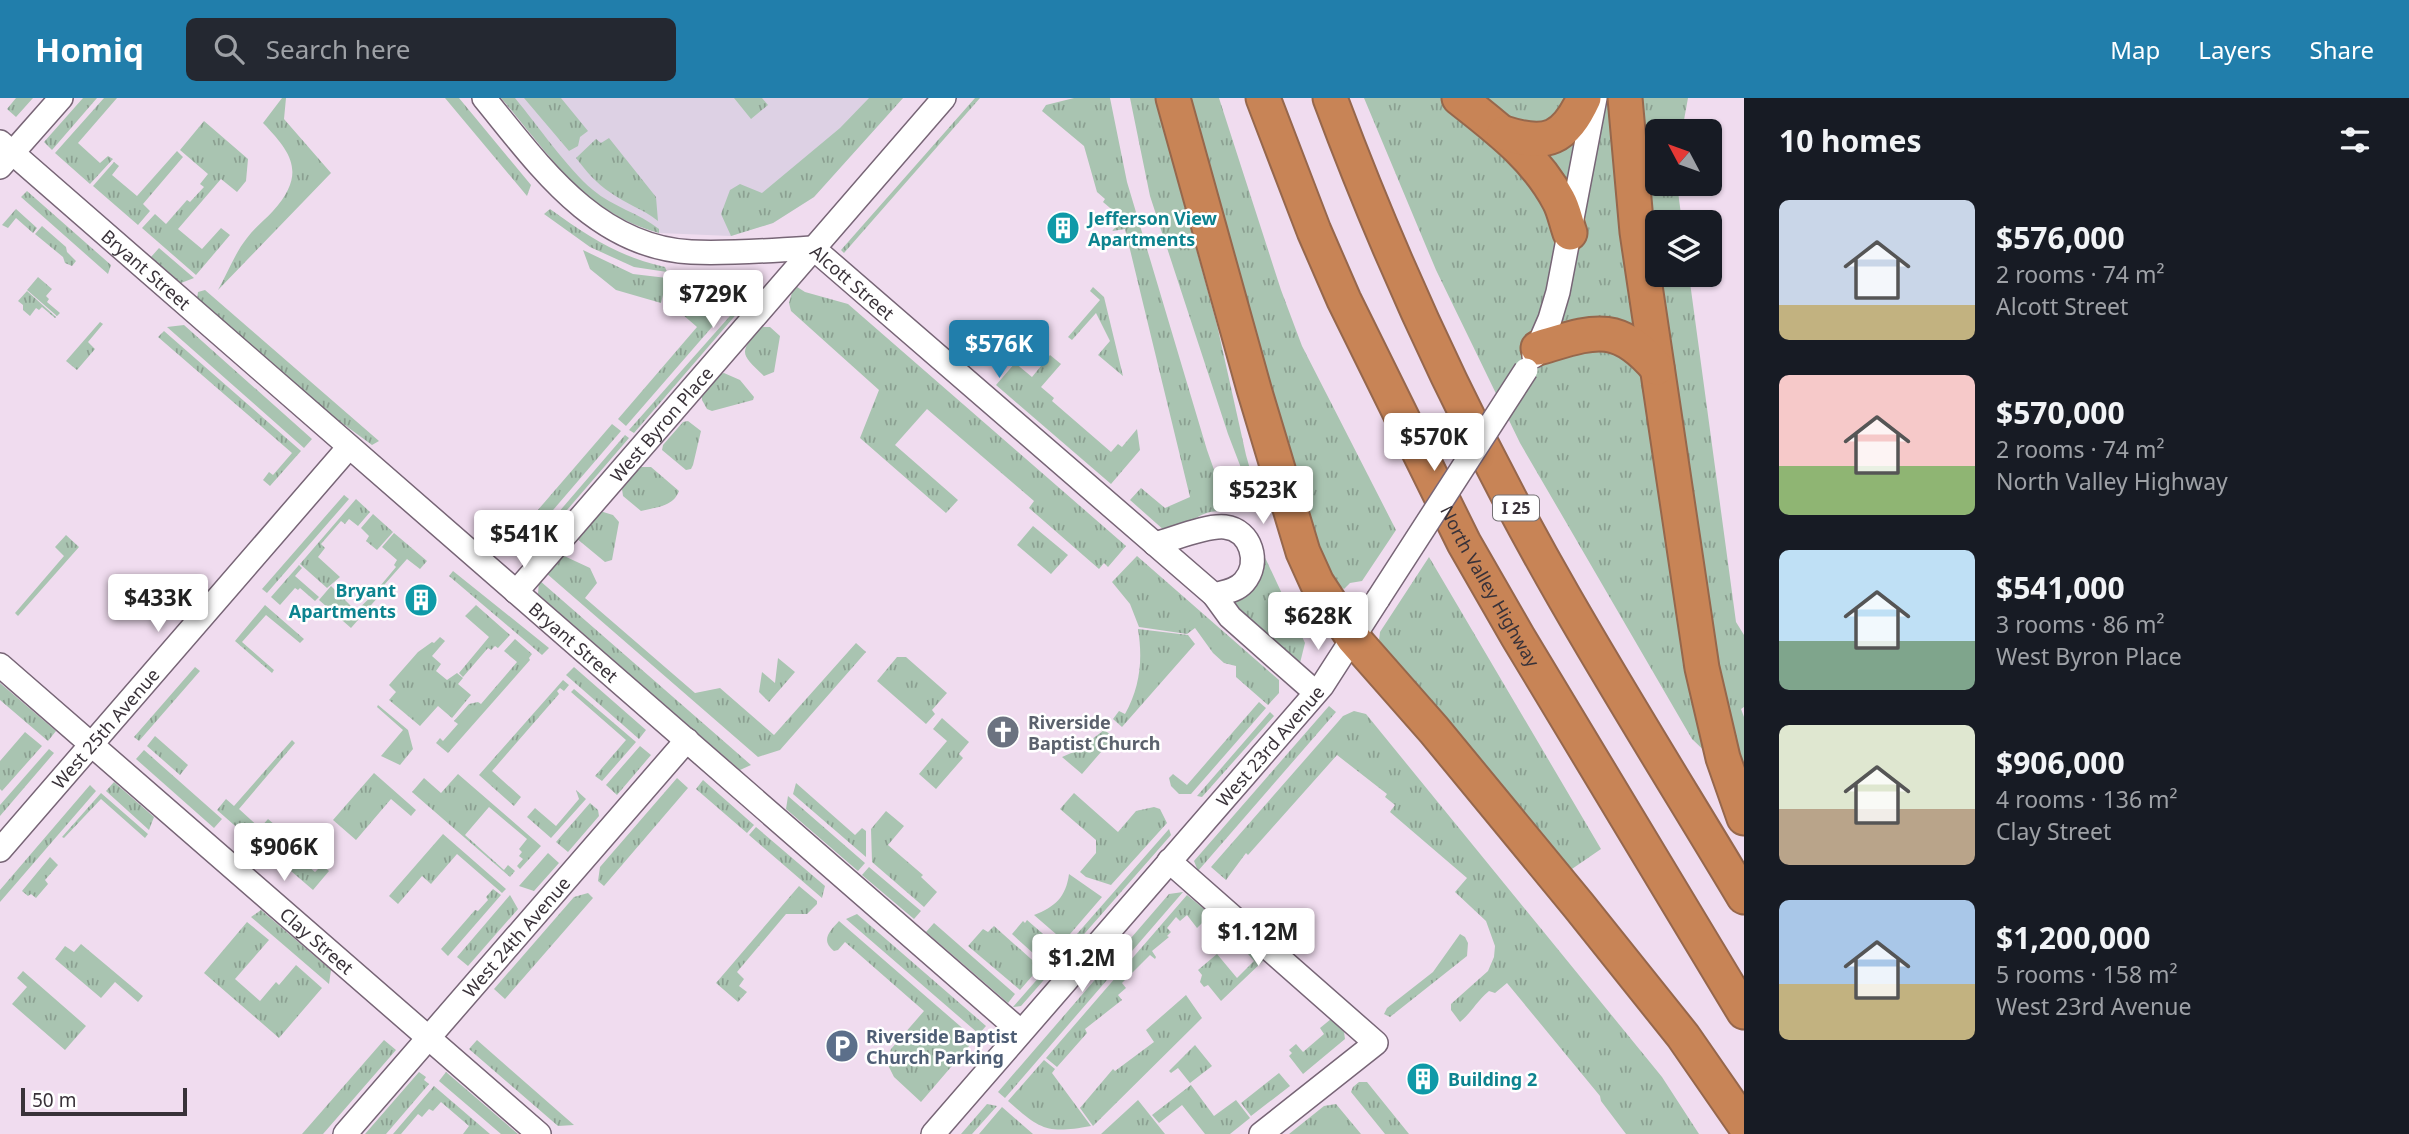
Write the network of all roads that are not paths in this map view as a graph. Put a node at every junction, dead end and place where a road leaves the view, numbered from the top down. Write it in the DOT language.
graph roads {
  1 [pos="61,98"];
  2 [pos="484,98"];
  3 [pos="944,98"];
  4 [pos="1173,98"];
  5 [pos="1263,98"];
  6 [pos="1330,98"];
  7 [pos="1459,98"];
  8 [pos="1584,98"];
  9 [pos="1595,98"];
  10 [pos="1625,98"];
  11 [pos="1504,133"];
  12 [pos="4,154"];
  13 [pos="1570,233"];
  14 [pos="813,248"];
  15 [pos="1532,359"];
  16 [pos="1657,368"];
  17 [pos="349,447"];
  18 [pos="1155,544"];
  19 [pos="516,592"];
  20 [pos="1214,595"];
  21 [pos="1353,638"];
  22 [pos="0,666"];
  23 [pos="1315,692"];
  24 [pos="687,740"];
  25 [pos="91,745"];
  26 [pos="1744,818"];
  27 [pos="0,850"];
  28 [pos="1169,861"];
  29 [pos="1744,897"];
  30 [pos="1744,1012"];
  31 [pos="1020,1031"];
  32 [pos="428,1038"];
  33 [pos="1744,1124"];
  34 [pos="345,1134"];
  35 [pos="539,1134"];
  36 [pos="933,1134"];
  37 [pos="1261,1134"];
  1 -- 12 [label="street"];
  2 -- 14 [label="street, Alcott Street"];
  3 -- 14 [label="street, West Byron Place"];
  4 -- 21 [label="highway"];
  5 -- 30 [label="highway, North Valley Highway"];
  6 -- 29 [label="highway, I 25"];
  7 -- 11 [label="highway"];
  8 -- 11 [label="highway"];
  9 -- 13 [label="street, West 23rd Avenue"];
  10 -- 16 [label="highway"];
  11 -- 13 [label="highway"];
  12 -- 17 [label="street, Bryant Street"];
  13 -- 15 [label="street, West 23rd Avenue"];
  14 -- 18 [label="street, Alcott Street"];
  14 -- 19 [label="street, West Byron Place"];
  15 -- 16 [label="highway"];
  15 -- 21 [label="street, West 23rd Avenue, bridge"];
  16 -- 26 [label="highway"];
  17 -- 19 [label="street, Bryant Street"];
  17 -- 25 [label="street, West 25th Avenue"];
  18 -- 20 [label="street, Alcott Street"];
  18 -- 20 [label="street"];
  19 -- 24 [label="street, Bryant Street"];
  20 -- 23 [label="street, Alcott Street"];
  21 -- 23 [label="street, West 23rd Avenue"];
  21 -- 33 [label="highway"];
  22 -- 25 [label="street, Clay Street"];
  23 -- 28 [label="street, West 23rd Avenue"];
  24 -- 31 [label="street, Bryant Street"];
  24 -- 32 [label="street, West 24th Avenue"];
  25 -- 27 [label="street, West 25th Avenue"];
  25 -- 32 [label="street, Clay Street"];
  28 -- 31 [label="street, West 23rd Avenue"];
  28 -- 37 [label="street"];
  31 -- 36 [label="street, West 23rd Avenue"];
  32 -- 34 [label="street, West 24th Avenue"];
  32 -- 35 [label="street, Clay Street"];
}
